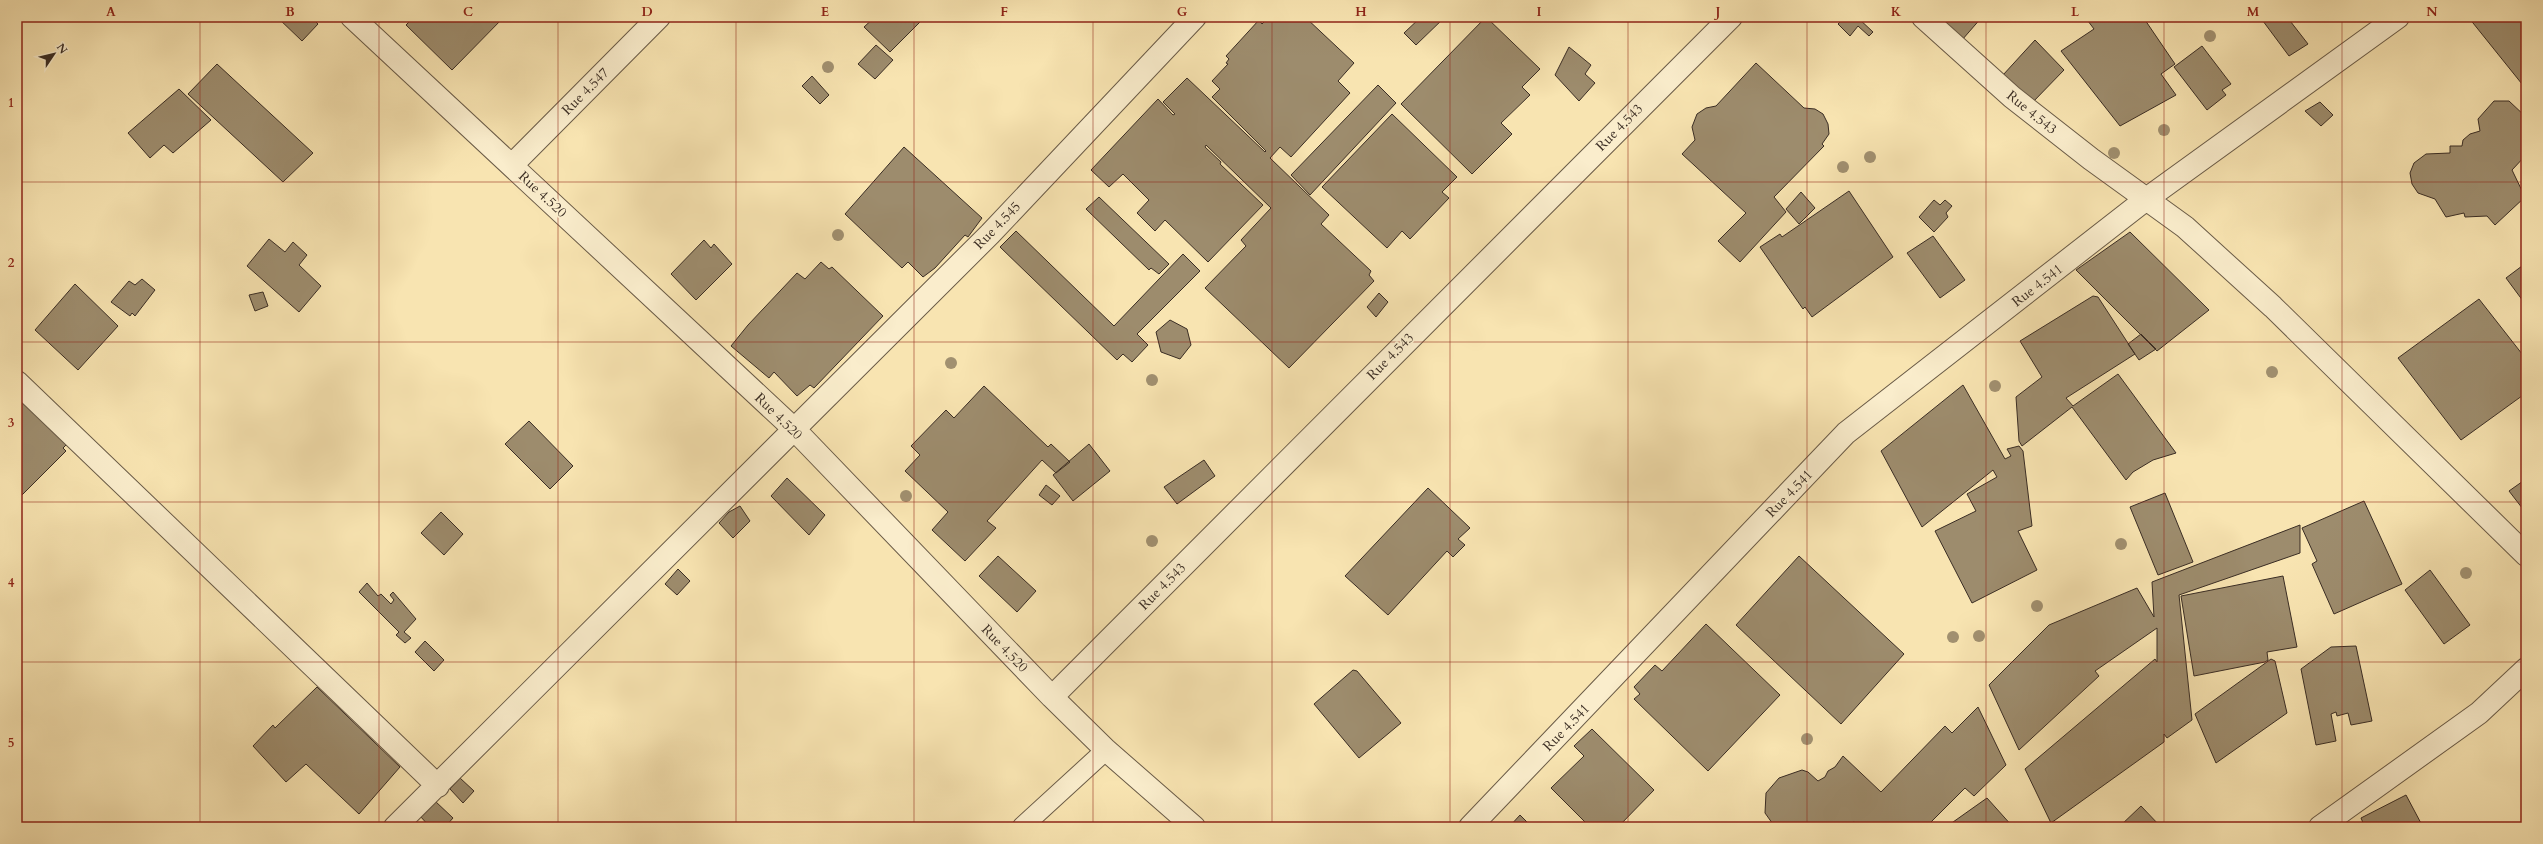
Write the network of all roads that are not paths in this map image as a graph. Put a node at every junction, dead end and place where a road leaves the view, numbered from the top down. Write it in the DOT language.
graph roads {
  1 [pos="352,17"];
  2 [pos="659,17"];
  3 [pos="1195,17"];
  4 [pos="1731,17"];
  5 [pos="1923,17"];
  6 [pos="2398,17"];
  7 [pos="512,165"];
  8 [pos="2146,200"];
  9 [pos="17,382"];
  10 [pos="793,428"];
  11 [pos="2526,555"];
  12 [pos="2526,669"];
  13 [pos="1052,697"];
  14 [pos="1106,750"];
  15 [pos="438,786"];
  16 [pos="395,827"];
  17 [pos="1022,827"];
  18 [pos="1194,827"];
  19 [pos="1470,827"];
  20 [pos="2320,827"];
  1 -- 7 [label="street, Rue 4.520"];
  2 -- 7 [label="street, Rue 4.547"];
  3 -- 10 [label="street, Rue 4.545"];
  4 -- 13 [label="street, Rue 4.543"];
  5 -- 8 [label="street, Rue 4.543"];
  6 -- 8 [label="street, Rue 4.541"];
  7 -- 10 [label="street, Rue 4.520"];
  8 -- 11 [label="street, Rue 4.543"];
  8 -- 19 [label="street, Rue 4.541"];
  9 -- 15 [label="street"];
  10 -- 13 [label="street, Rue 4.520"];
  10 -- 15 [label="street, Rue 4.545"];
  12 -- 20 [label="street"];
  13 -- 14 [label="street, Rue 4.520"];
  14 -- 17 [label="lane"];
  14 -- 18 [label="street, Rue 4.520"];
  15 -- 16 [label="street, Rue 4.545"];
}
